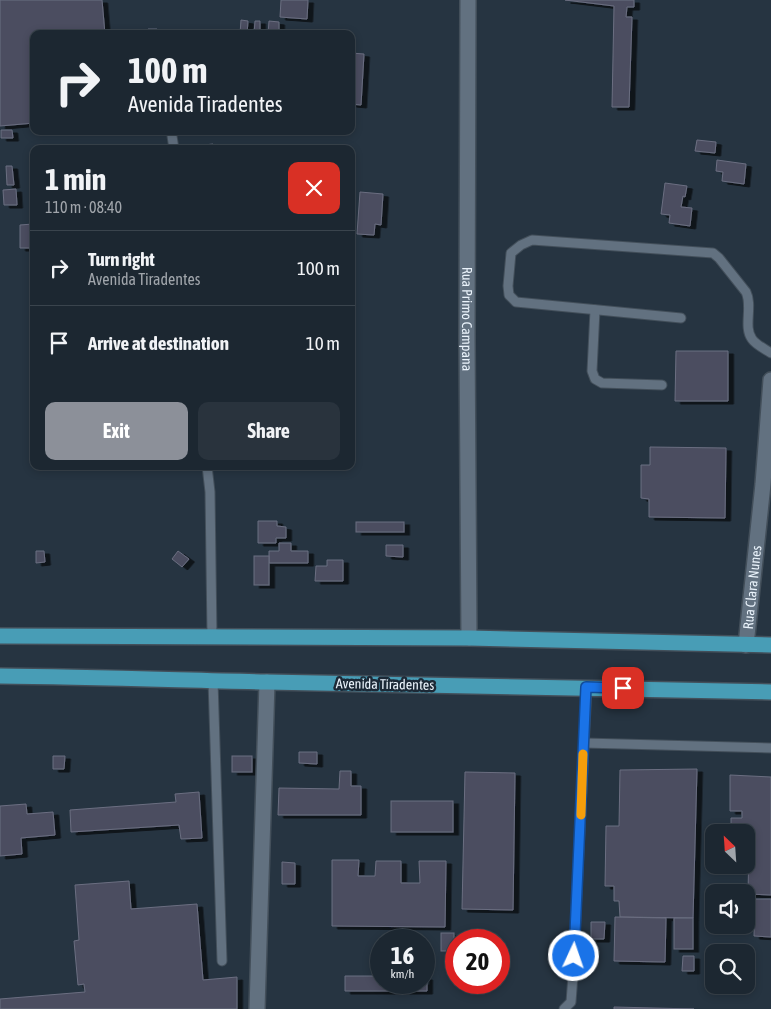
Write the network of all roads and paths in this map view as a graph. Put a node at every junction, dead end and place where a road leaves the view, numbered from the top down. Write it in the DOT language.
graph roads {
  1 [pos="468,0"];
  2 [pos="172,136"];
  3 [pos="173,145"];
  4 [pos="595,310"];
  5 [pos="681,318"];
  6 [pos="771,353"];
  7 [pos="771,380"];
  8 [pos="662,385"];
  9 [pos="207,470"];
  10 [pos="767,486"];
  11 [pos="0,636"];
  12 [pos="212,636"];
  13 [pos="469,638"];
  14 [pos="746,645"];
  15 [pos="771,646"];
  16 [pos="0,676"];
  17 [pos="212,681"];
  18 [pos="267,682"];
  19 [pos="586,687"];
  20 [pos="771,692"];
  21 [pos="584,743"];
  22 [pos="771,748"];
  23 [pos="222,961"];
  24 [pos="257,1009"];
  25 [pos="564,1009"];
  1 -- 13 [label="street, Rua Primo Campana"];
  2 -- 3 [label="lane"];
  4 -- 5 [label="lane"];
  4 -- 6 [label="lane"];
  4 -- 8 [label="lane"];
  7 -- 10 [label="street, Rua Clara Nunes"];
  9 -- 12 [label="lane"];
  10 -- 14 [label="street, Rua Clara Nunes"];
  11 -- 12 [label="highway"];
  12 -- 13 [label="highway"];
  13 -- 14 [label="highway"];
  14 -- 15 [label="highway"];
  16 -- 17 [label="highway, Avenida Tiradentes"];
  17 -- 18 [label="highway, Avenida Tiradentes"];
  17 -- 23 [label="lane"];
  18 -- 19 [label="highway, Avenida Tiradentes"];
  18 -- 24 [label="street"];
  19 -- 20 [label="highway, Avenida Tiradentes"];
  19 -- 21 [label="lane"];
  21 -- 22 [label="lane"];
  21 -- 25 [label="lane"];
}
